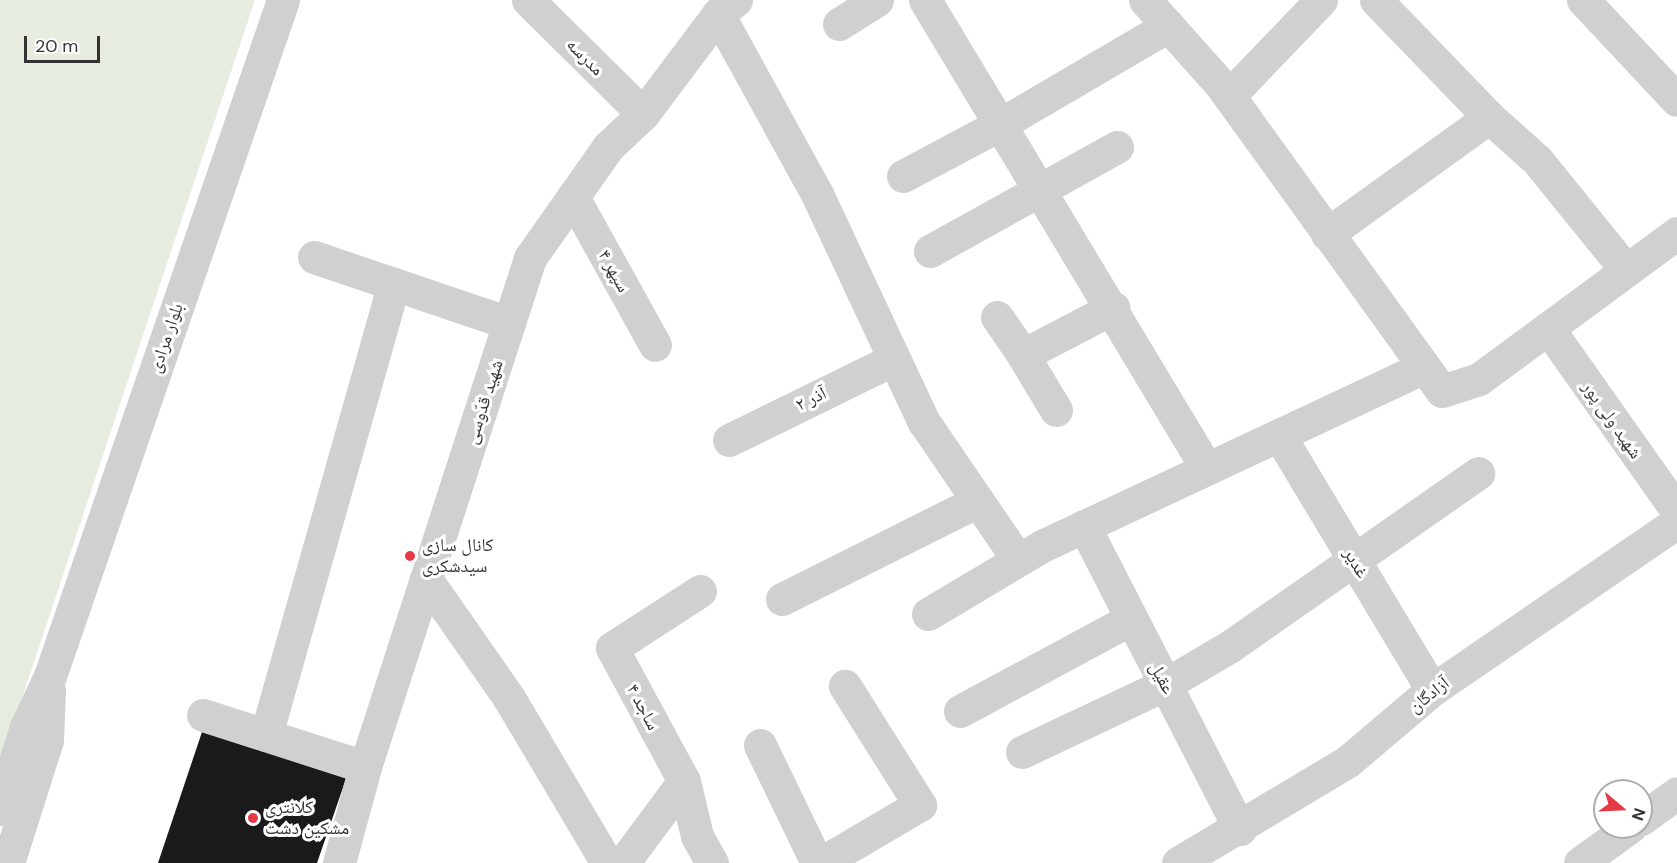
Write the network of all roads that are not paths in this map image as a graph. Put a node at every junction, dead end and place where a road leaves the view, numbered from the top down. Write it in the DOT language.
graph roads {
  1 [pos="283,0"];
  2 [pos="528,0"];
  3 [pos="877,0"];
  4 [pos="925,0"];
  5 [pos="1144,0"];
  6 [pos="1321,0"];
  7 [pos="1376,0"];
  8 [pos="1583,0"];
  9 [pos="727,7"];
  10 [pos="839,24"];
  11 [pos="1168,26"];
  12 [pos="1229,96"];
  13 [pos="1677,100"];
  14 [pos="643,114"];
  15 [pos="1489,117"];
  16 [pos="1001,124"];
  17 [pos="1117,147"];
  18 [pos="903,176"];
  19 [pos="1041,189"];
  20 [pos="573,197"];
  21 [pos="1677,232"];
  22 [pos="1327,234"];
  23 [pos="930,251"];
  24 [pos="314,257"];
  25 [pos="1626,270"];
  26 [pos="394,284"];
  27 [pos="1113,308"];
  28 [pos="997,316"];
  29 [pos="509,323"];
  30 [pos="1548,328"];
  31 [pos="655,345"];
  32 [pos="1023,355"];
  33 [pos="894,358"];
  34 [pos="1432,379"];
  35 [pos="1056,410"];
  36 [pos="1279,435"];
  37 [pos="729,440"];
  38 [pos="1207,469"];
  39 [pos="1478,473"];
  40 [pos="978,501"];
  41 [pos="1677,512"];
  42 [pos="1677,522"];
  43 [pos="1084,526"];
  44 [pos="1354,559"];
  45 [pos="1018,560"];
  46 [pos="426,579"];
  47 [pos="700,591"];
  48 [pos="782,599"];
  49 [pos="928,614"];
  50 [pos="1131,619"];
  51 [pos="50,676"];
  52 [pos="1166,684"];
  53 [pos="845,686"];
  54 [pos="1432,690"];
  55 [pos="960,711"];
  56 [pos="203,715"];
  57 [pos="266,735"];
  58 [pos="760,745"];
  59 [pos="1022,752"];
  60 [pos="365,767"];
  61 [pos="684,781"];
  62 [pos="1677,793"];
  63 [pos="0,809"];
  64 [pos="1653,810"];
  65 [pos="1240,829"];
  66 [pos="1613,839"];
  67 [pos="8,863"];
  68 [pos="339,863"];
  69 [pos="607,863"];
  70 [pos="623,863"];
  71 [pos="712,863"];
  72 [pos="819,863"];
  73 [pos="1178,863"];
  74 [pos="1580,863"];
  1 -- 51 [label="street, بلوار مرادی"];
  2 -- 14 [label="street, مدرسه"];
  3 -- 10 [label="street"];
  4 -- 16 [label="street"];
  5 -- 11 [label="street"];
  6 -- 12 [label="street"];
  7 -- 15 [label="street"];
  8 -- 13 [label="street"];
  9 -- 14 [label="street, شهید قدّوسی"];
  9 -- 33 [label="street"];
  11 -- 12 [label="street"];
  11 -- 16 [label="street"];
  12 -- 22 [label="street"];
  14 -- 20 [label="street, شهید قدّوسی"];
  15 -- 22 [label="street"];
  15 -- 25 [label="street"];
  16 -- 18 [label="street"];
  16 -- 19 [label="street"];
  17 -- 19 [label="street"];
  19 -- 23 [label="street"];
  19 -- 27 [label="street"];
  20 -- 29 [label="street, شهید قدّوسی"];
  20 -- 31 [label="street, سپهر ۴"];
  21 -- 25 [label="street"];
  22 -- 34 [label="street"];
  24 -- 26 [label="street"];
  25 -- 30 [label="street"];
  26 -- 29 [label="street"];
  26 -- 57 [label="street"];
  27 -- 32 [label="street"];
  27 -- 38 [label="street"];
  28 -- 32 [label="street"];
  29 -- 46 [label="street, شهید قدّوسی"];
  30 -- 34 [label="street"];
  30 -- 41 [label="street, شهید ولی پور"];
  32 -- 35 [label="street"];
  33 -- 37 [label="street, آذر ۲"];
  33 -- 40 [label="street"];
  34 -- 36 [label="street"];
  36 -- 38 [label="street"];
  36 -- 44 [label="street, غدیر"];
  38 -- 43 [label="street"];
  39 -- 44 [label="street"];
  40 -- 45 [label="street"];
  40 -- 48 [label="street"];
  42 -- 54 [label="street, آزادگان"];
  43 -- 45 [label="street"];
  43 -- 50 [label="street, عقیل"];
  44 -- 52 [label="street"];
  44 -- 54 [label="street, غدیر"];
  45 -- 49 [label="street"];
  46 -- 60 [label="street, شهید قدّوسی"];
  46 -- 69 [label="street"];
  47 -- 61 [label="street, ساجد ۴"];
  50 -- 52 [label="street, عقیل"];
  50 -- 55 [label="street"];
  51 -- 63 [label="street, بلوار مرادی"];
  51 -- 67 [label="street, بلوار مرادی"];
  52 -- 59 [label="street"];
  52 -- 65 [label="street, عقیل"];
  53 -- 72 [label="street"];
  54 -- 65 [label="street, آزادگان"];
  56 -- 57 [label="street"];
  57 -- 60 [label="street"];
  58 -- 72 [label="street"];
  60 -- 68 [label="street, شهید قدّوسی"];
  61 -- 70 [label="street"];
  61 -- 71 [label="street, ساجد ۴"];
  62 -- 64 [label="street"];
  65 -- 73 [label="street, آزادگان"];
  66 -- 74 [label="street"];
}
